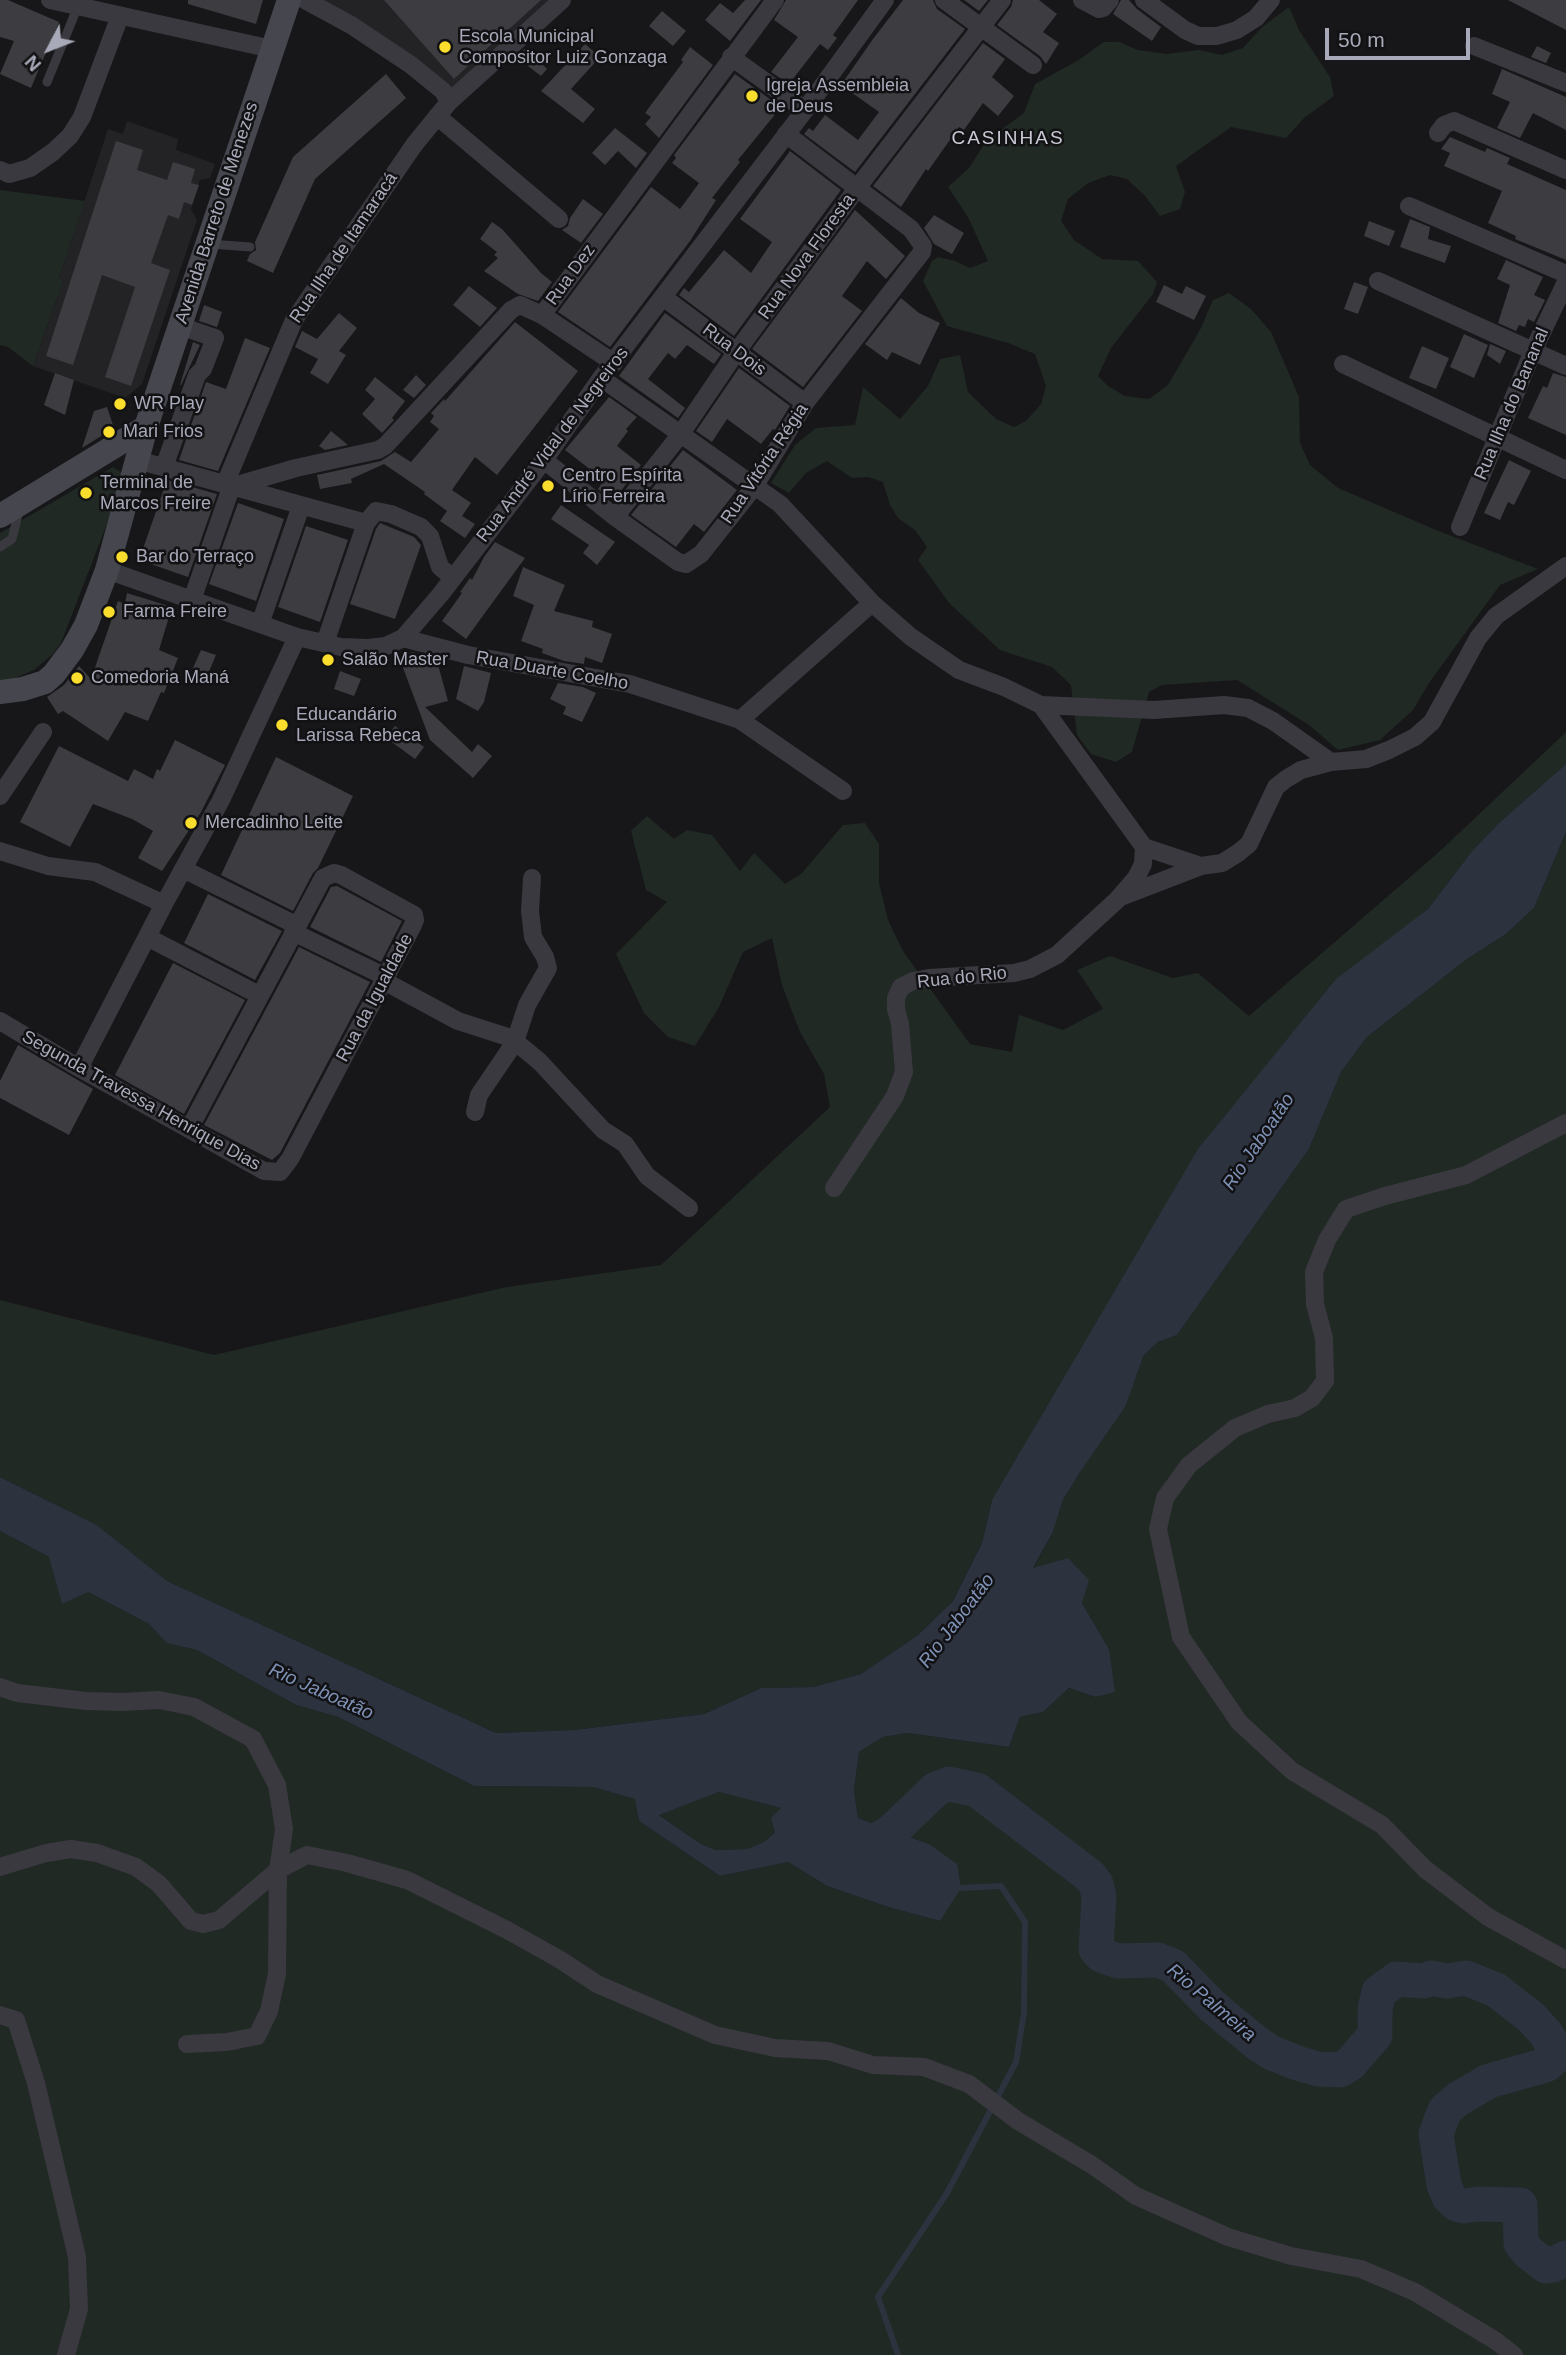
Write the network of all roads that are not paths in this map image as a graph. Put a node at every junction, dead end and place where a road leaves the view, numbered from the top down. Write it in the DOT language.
graph roads {
  1 [pos="50,0"];
  2 [pos="289,0"];
  3 [pos="304,0"];
  4 [pos="562,0"];
  5 [pos="775,0"];
  6 [pos="885,0"];
  7 [pos="944,0"];
  8 [pos="1002,0"];
  9 [pos="1082,0"];
  10 [pos="1110,0"];
  11 [pos="1144,0"];
  12 [pos="1271,0"];
  13 [pos="78,6"];
  14 [pos="120,16"];
  15 [pos="981,28"];
  16 [pos="1474,46"];
  17 [pos="272,49"];
  18 [pos="731,57"];
  19 [pos="1033,65"];
  20 [pos="47,82"];
  21 [pos="1566,83"];
  22 [pos="449,102"];
  23 [pos="805,110"];
  24 [pos="437,116"];
  25 [pos="1438,133"];
  26 [pos="786,134"];
  27 [pos="0,170"];
  28 [pos="1566,170"];
  29 [pos="858,187"];
  30 [pos="1409,206"];
  31 [pos="559,219"];
  32 [pos="208,244"];
  33 [pos="250,247"];
  34 [pos="1566,274"];
  35 [pos="1378,281"];
  36 [pos="1566,282"];
  37 [pos="663,297"];
  38 [pos="542,315"];
  39 [pos="180,326"];
  40 [pos="737,351"];
  41 [pos="1533,351"];
  42 [pos="614,363"];
  43 [pos="1343,364"];
  44 [pos="1566,366"];
  45 [pos="601,378"];
  46 [pos="805,403"];
  47 [pos="146,427"];
  48 [pos="680,435"];
  49 [pos="1498,437"];
  50 [pos="137,460"];
  51 [pos="544,460"];
  52 [pos="164,467"];
  53 [pos="1566,470"];
  54 [pos="230,485"];
  55 [pos="754,486"];
  56 [pos="301,506"];
  57 [pos="10,510"];
  58 [pos="615,517"];
  59 [pos="366,523"];
  60 [pos="1460,527"];
  61 [pos="0,547"];
  62 [pos="1566,566"];
  63 [pos="107,570"];
  64 [pos="453,578"];
  65 [pos="192,600"];
  66 [pos="872,603"];
  67 [pos="260,624"];
  68 [pos="297,637"];
  69 [pos="403,638"];
  70 [pos="325,643"];
  71 [pos="0,692"];
  72 [pos="1041,705"];
  73 [pos="740,720"];
  74 [pos="43,732"];
  75 [pos="1331,762"];
  76 [pos="843,791"];
  77 [pos="0,796"];
  78 [pos="1144,848"];
  79 [pos="0,851"];
  80 [pos="1201,866"];
  81 [pos="183,869"];
  82 [pos="532,878"];
  83 [pos="1119,898"];
  84 [pos="164,904"];
  85 [pos="294,928"];
  86 [pos="147,937"];
  87 [pos="385,979"];
  88 [pos="259,995"];
  89 [pos="3,1029"];
  90 [pos="516,1042"];
  91 [pos="79,1068"];
  92 [pos="475,1112"];
  93 [pos="1566,1123"];
  94 [pos="189,1129"];
  95 [pos="283,1169"];
  96 [pos="834,1188"];
  97 [pos="689,1208"];
  98 [pos="0,1687"];
  99 [pos="0,1867"];
  100 [pos="278,1870"];
  101 [pos="1566,1960"];
  102 [pos="0,2015"];
  103 [pos="187,2045"];
  104 [pos="66,2355"];
  105 [pos="1514,2355"];
  1 -- 13 [label="street"];
  2 -- 17 [label="main road, Avenida Barreto de Menezes"];
  3 -- 22 [label="street"];
  4 -- 22 [label="street, Rua Ilha de Itamaracá"];
  5 -- 18 [label="street, Rua Dez"];
  6 -- 23 [label="street, Rua André Vidal de Negreiros"];
  7 -- 15 [label="street"];
  8 -- 15 [label="street, Rua Nova Floresta"];
  9 -- 10 [label="street"];
  11 -- 12 [label="street"];
  13 -- 14 [label="street"];
  13 -- 20 [label="lane"];
  14 -- 17 [label="street"];
  14 -- 27 [label="street"];
  15 -- 19 [label="street"];
  15 -- 29 [label="street, Rua Nova Floresta"];
  16 -- 21 [label="street"];
  17 -- 32 [label="main road, Avenida Barreto de Menezes"];
  18 -- 23 [label="street"];
  18 -- 38 [label="street, Rua Dez"];
  22 -- 24 [label="street, Rua Ilha de Itamaracá"];
  23 -- 26 [label="street, Rua André Vidal de Negreiros"];
  24 -- 31 [label="street"];
  24 -- 54 [label="street, Rua Ilha de Itamaracá"];
  25 -- 28 [label="street"];
  26 -- 29 [label="street"];
  26 -- 37 [label="street, Rua André Vidal de Negreiros"];
  29 -- 40 [label="street, Rua Nova Floresta"];
  29 -- 46 [label="street, Rua Vitória Régia"];
  30 -- 34 [label="street"];
  32 -- 33 [label="lane"];
  32 -- 39 [label="main road, Avenida Barreto de Menezes"];
  35 -- 41 [label="street"];
  36 -- 41 [label="street, Rua Ilha do Bananal"];
  37 -- 40 [label="street, Rua Dois"];
  37 -- 42 [label="street, Rua André Vidal de Negreiros"];
  38 -- 42 [label="street"];
  38 -- 54 [label="street, Rua Dez"];
  39 -- 47 [label="main road, Avenida Barreto de Menezes"];
  39 -- 52 [label="street"];
  40 -- 46 [label="street, Rua Dois"];
  40 -- 48 [label="street, Rua Nova Floresta"];
  41 -- 44 [label="street"];
  41 -- 49 [label="street, Rua Ilha do Bananal"];
  42 -- 45 [label="street, Rua André Vidal de Negreiros"];
  43 -- 49 [label="street"];
  45 -- 48 [label="street"];
  45 -- 51 [label="street, Rua André Vidal de Negreiros"];
  46 -- 55 [label="street, Rua Vitória Régia"];
  47 -- 50 [label="main road, Avenida Barreto de Menezes"];
  47 -- 57 [label="main road"];
  48 -- 55 [label="street"];
  48 -- 58 [label="street, Rua Nova Floresta"];
  49 -- 53 [label="street"];
  49 -- 60 [label="street, Rua Ilha do Bananal"];
  50 -- 52 [label="street"];
  50 -- 63 [label="main road, Avenida Barreto de Menezes"];
  51 -- 58 [label="street, Rua Vitória Régia"];
  51 -- 64 [label="street, Rua André Vidal de Negreiros"];
  52 -- 54 [label="street"];
  54 -- 56 [label="street"];
  54 -- 65 [label="street, Rua Ilha de Itamaracá"];
  55 -- 58 [label="street, Rua Vitória Régia"];
  55 -- 66 [label="street"];
  56 -- 59 [label="street"];
  56 -- 67 [label="street"];
  57 -- 61 [label="lane"];
  59 -- 64 [label="street"];
  59 -- 70 [label="street"];
  62 -- 75 [label="street"];
  63 -- 65 [label="street"];
  63 -- 71 [label="main road, Avenida Barreto de Menezes"];
  64 -- 69 [label="street, Rua André Vidal de Negreiros"];
  65 -- 67 [label="street"];
  66 -- 72 [label="street"];
  66 -- 73 [label="street"];
  67 -- 68 [label="street"];
  68 -- 70 [label="street"];
  68 -- 81 [label="street"];
  69 -- 70 [label="street"];
  69 -- 73 [label="street, Rua Duarte Coelho"];
  72 -- 75 [label="street"];
  72 -- 78 [label="street"];
  73 -- 76 [label="street, Rua Duarte Coelho"];
  74 -- 77 [label="street"];
  75 -- 80 [label="street"];
  78 -- 80 [label="street"];
  78 -- 83 [label="street, Rua do Rio"];
  79 -- 84 [label="street"];
  80 -- 83 [label="street"];
  81 -- 84 [label="street"];
  81 -- 85 [label="street"];
  82 -- 90 [label="street"];
  83 -- 96 [label="street, Rua do Rio"];
  84 -- 86 [label="street"];
  85 -- 87 [label="street"];
  85 -- 87 [label="street, Rua da Igualdade"];
  85 -- 88 [label="street"];
  86 -- 88 [label="street"];
  86 -- 91 [label="street"];
  87 -- 90 [label="street"];
  87 -- 95 [label="street, Rua da Igualdade"];
  88 -- 94 [label="street"];
  89 -- 91 [label="street, Segunda Travessa Henrique Dias"];
  90 -- 92 [label="street"];
  90 -- 97 [label="street"];
  91 -- 94 [label="street, Segunda Travessa Henrique Dias"];
  93 -- 101 [label="street"];
  94 -- 95 [label="street, Segunda Travessa Henrique Dias"];
  98 -- 100 [label="street"];
  99 -- 100 [label="street"];
  100 -- 103 [label="street"];
  100 -- 105 [label="street"];
  102 -- 104 [label="street"];
}
